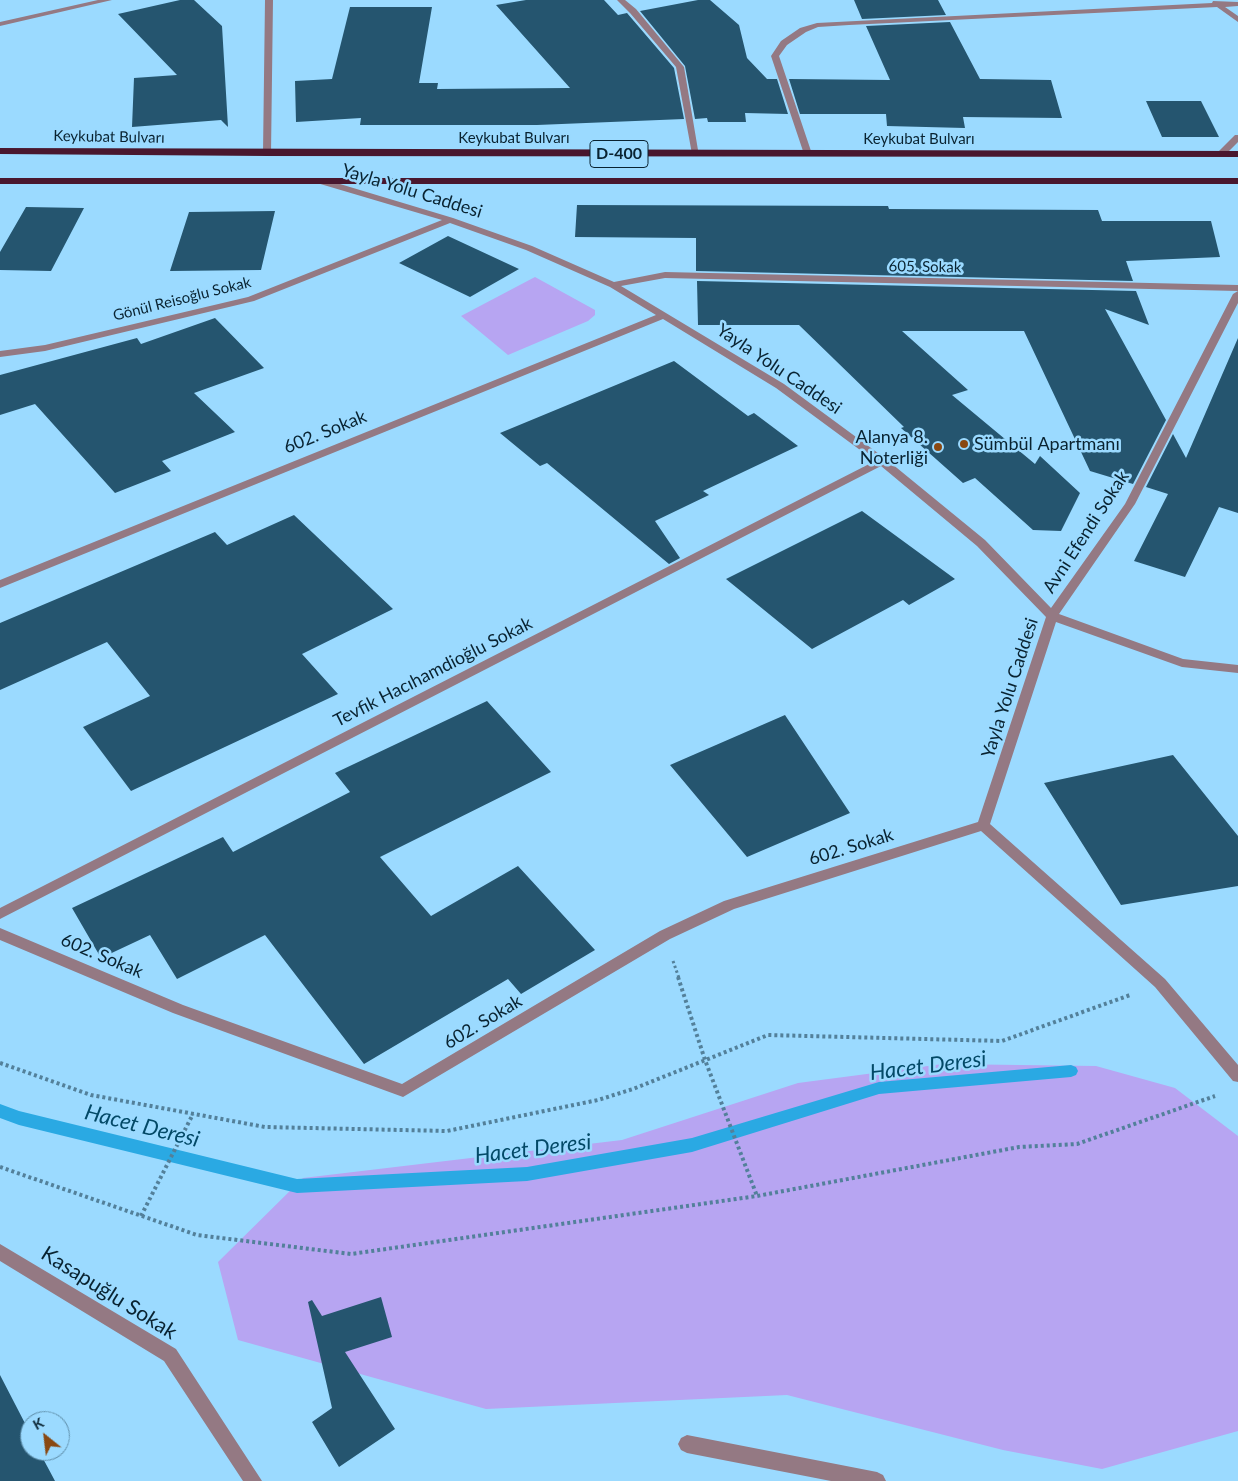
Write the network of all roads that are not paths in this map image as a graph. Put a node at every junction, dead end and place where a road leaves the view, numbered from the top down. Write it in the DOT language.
graph roads {
  1 [pos="57,0"];
  2 [pos="108,0"];
  3 [pos="269,0"];
  4 [pos="621,0"];
  5 [pos="1215,2"];
  6 [pos="1238,4"];
  7 [pos="64,10"];
  8 [pos="1238,20"];
  9 [pos="0,24"];
  10 [pos="1238,136"];
  11 [pos="0,151"];
  12 [pos="267,153"];
  13 [pos="696,154"];
  14 [pos="808,154"];
  15 [pos="1221,154"];
  16 [pos="1238,154"];
  17 [pos="0,181"];
  18 [pos="320,181"];
  19 [pos="1238,182"];
  20 [pos="450,220"];
  21 [pos="612,285"];
  22 [pos="1238,288"];
  23 [pos="1238,294"];
  24 [pos="664,315"];
  25 [pos="0,354"];
  26 [pos="882,461"];
  27 [pos="0,584"];
  28 [pos="1052,616"];
  29 [pos="1238,669"];
  30 [pos="983,825"];
  31 [pos="0,914"];
  32 [pos="0,934"];
  33 [pos="1238,1076"];
  34 [pos="0,1252"];
  35 [pos="687,1444"];
  36 [pos="253,1481"];
  37 [pos="877,1481"];
  1 -- 7 [label="street"];
  2 -- 7 [label="street"];
  3 -- 12 [label="street"];
  4 -- 13 [label="street"];
  5 -- 6 [label="street"];
  5 -- 8 [label="street"];
  5 -- 14 [label="street"];
  7 -- 9 [label="street"];
  10 -- 15 [label="street"];
  11 -- 12 [label="highway, Keykubat Bulvarı / D-400"];
  12 -- 13 [label="highway, Keykubat Bulvarı / D-400"];
  13 -- 14 [label="highway, Keykubat Bulvarı / D-400"];
  14 -- 15 [label="highway, Keykubat Bulvarı / D-400"];
  15 -- 16 [label="highway, Keykubat Bulvarı / D-400"];
  17 -- 18 [label="highway, D-400"];
  18 -- 19 [label="highway, D-400"];
  18 -- 20 [label="street, Yayla Yolu Caddesi"];
  20 -- 21 [label="street, Yayla Yolu Caddesi"];
  20 -- 25 [label="street, Gönül Reisoğlu Sokak"];
  21 -- 22 [label="street, 605. Sokak"];
  21 -- 24 [label="street, Yayla Yolu Caddesi"];
  23 -- 28 [label="street, Avni Efendi Sokak"];
  24 -- 26 [label="street, Yayla Yolu Caddesi"];
  24 -- 27 [label="street, 602. Sokak"];
  26 -- 28 [label="street, Yayla Yolu Caddesi"];
  26 -- 31 [label="street, Tevfik Hacıhamdioğlu Sokak"];
  28 -- 29 [label="street, Avni Efendi Sokak"];
  28 -- 30 [label="street, Yayla Yolu Caddesi"];
  30 -- 32 [label="street, 602. Sokak"];
  30 -- 33 [label="street"];
  34 -- 36 [label="street, Kasapuğlu Sokak"];
  35 -- 37 [label="street"];
}
